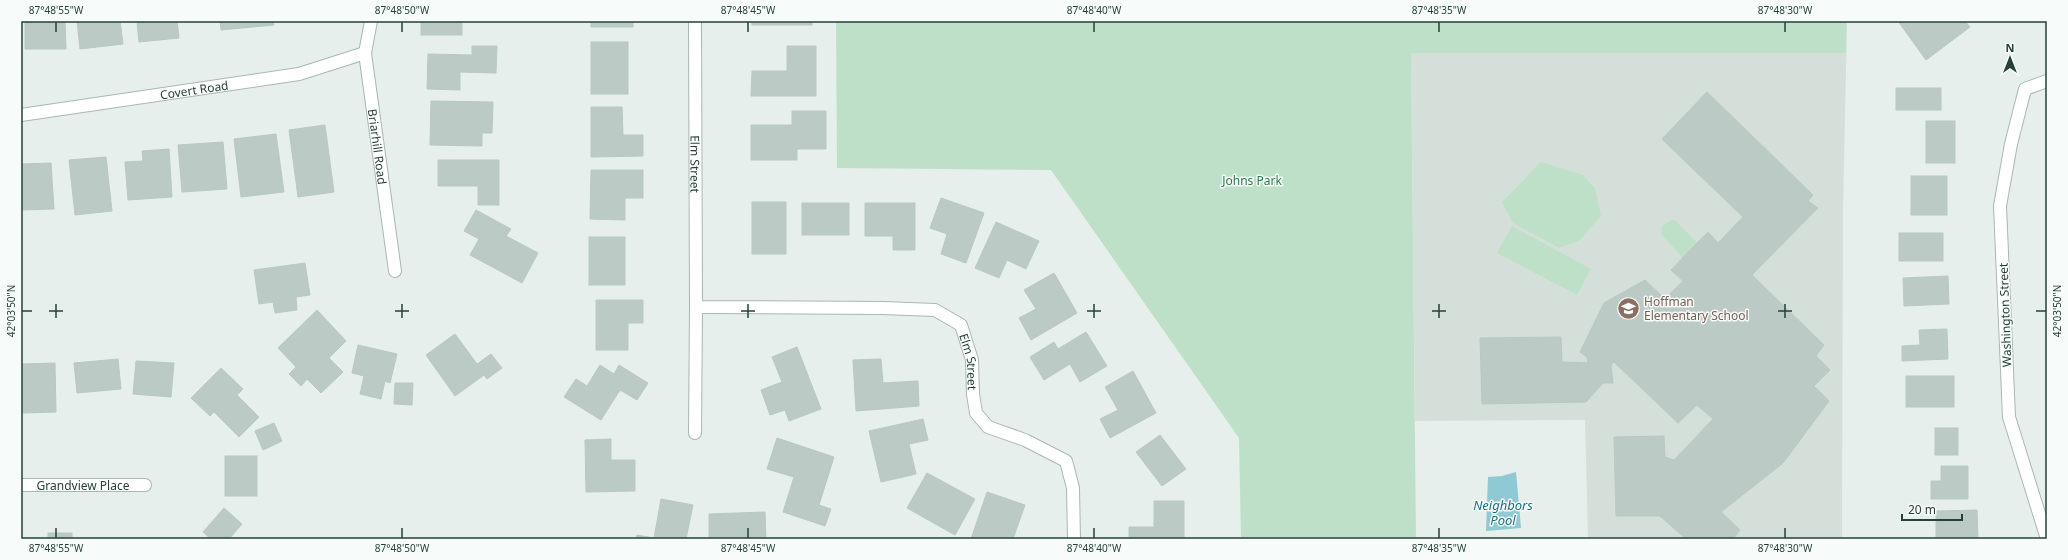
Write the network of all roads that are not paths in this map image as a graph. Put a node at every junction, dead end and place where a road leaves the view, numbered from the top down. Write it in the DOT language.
graph roads {
  1 [pos="372,21"];
  2 [pos="695,21"];
  3 [pos="365,53"];
  4 [pos="2047,81"];
  5 [pos="21,115"];
  6 [pos="395,271"];
  7 [pos="696,307"];
  8 [pos="696,433"];
  9 [pos="145,485"];
  10 [pos="21,486"];
  11 [pos="1074,539"];
  12 [pos="2046,539"];
  1 -- 3 [label="street, Briarhill Road"];
  2 -- 7 [label="street, Elm Street"];
  3 -- 5 [label="street, Covert Road"];
  3 -- 6 [label="street, Briarhill Road"];
  4 -- 12 [label="street, Washington Street"];
  7 -- 8 [label="street, Elm Street"];
  7 -- 11 [label="street, Elm Street"];
  9 -- 10 [label="street, Grandview Place"];
}
